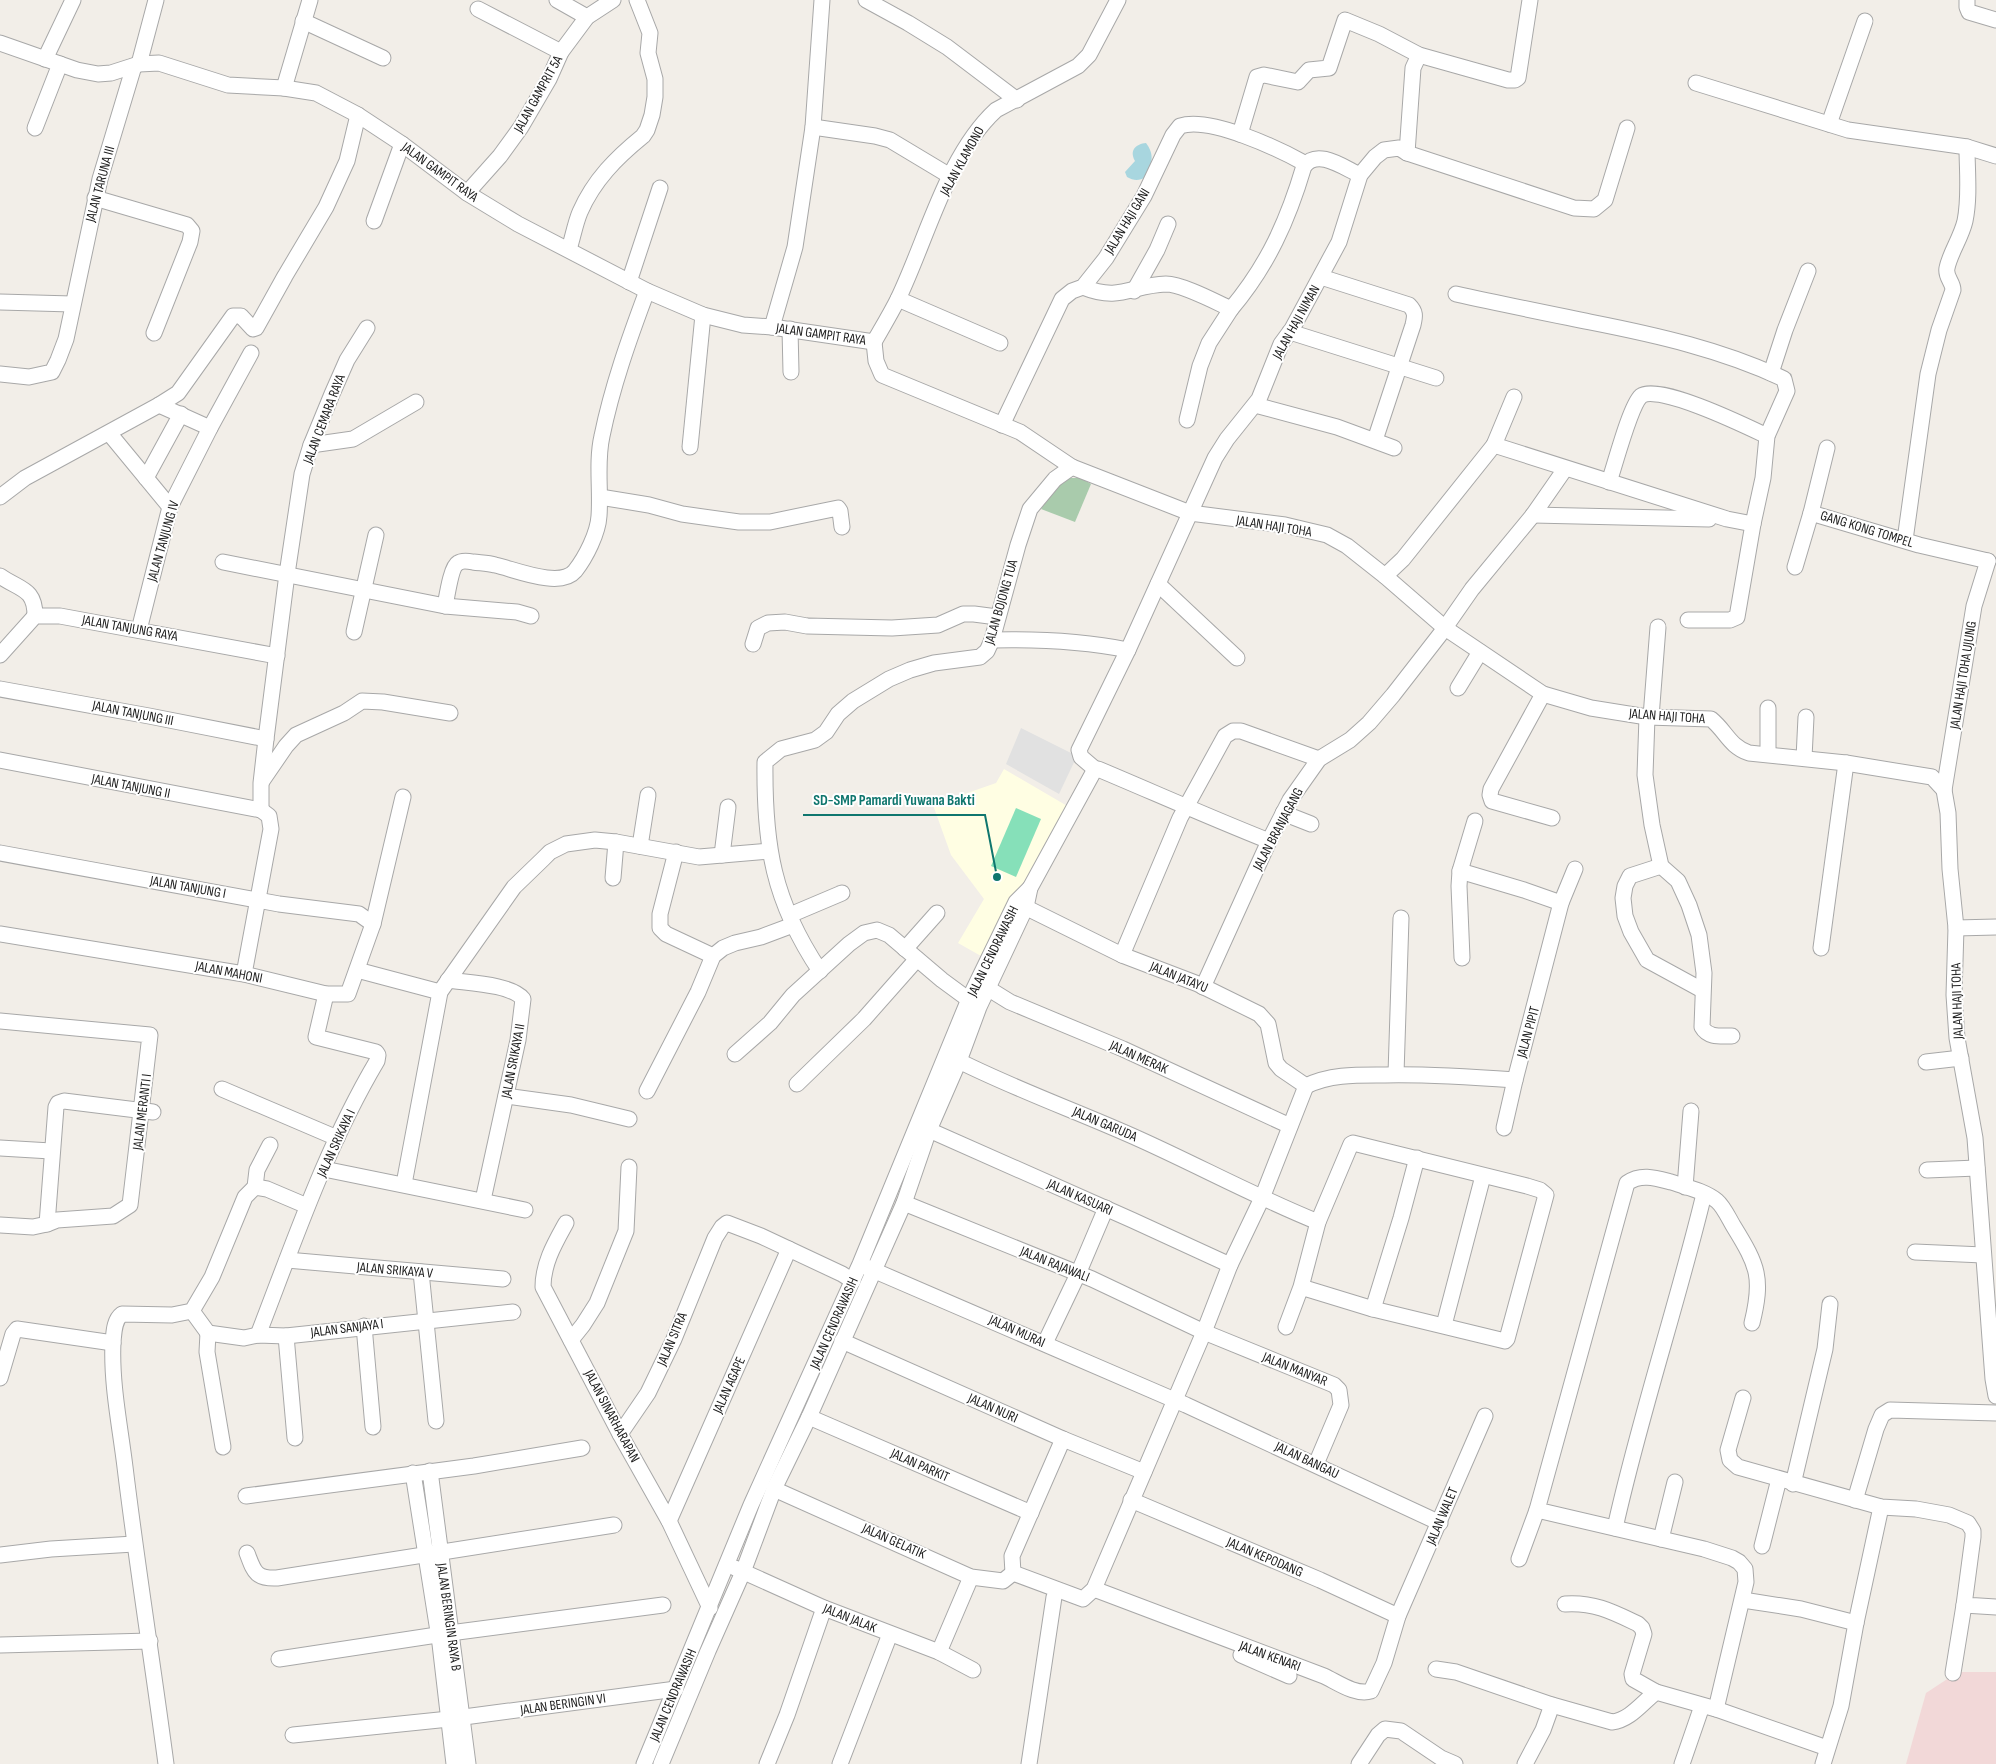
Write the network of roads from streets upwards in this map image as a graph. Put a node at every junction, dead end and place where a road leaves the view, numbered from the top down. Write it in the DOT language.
graph roads {
  1 [pos="73,0"];
  2 [pos="156,0"];
  3 [pos="310,0"];
  4 [pos="557,0"];
  5 [pos="612,0"];
  6 [pos="637,0"];
  7 [pos="822,0"];
  8 [pos="866,0"];
  9 [pos="1118,0"];
  10 [pos="1530,0"];
  11 [pos="1967,0"];
  12 [pos="478,9"];
  13 [pos="588,17"];
  14 [pos="1996,20"];
  15 [pos="303,21"];
  16 [pos="1865,21"];
  17 [pos="0,43"];
  18 [pos="561,52"];
  19 [pos="1419,55"];
  20 [pos="382,58"];
  21 [pos="45,59"];
  22 [pos="60,64"];
  23 [pos="137,65"];
  24 [pos="1696,83"];
  25 [pos="284,88"];
  26 [pos="1017,100"];
  27 [pos="358,115"];
  28 [pos="1830,124"];
  29 [pos="813,127"];
  30 [pos="36,128"];
  31 [pos="1627,128"];
  32 [pos="1240,134"];
  33 [pos="402,144"];
  34 [pos="1966,147"];
  35 [pos="1407,153"];
  36 [pos="1996,156"];
  37 [pos="1306,164"];
  38 [pos="1360,175"];
  39 [pos="950,176"];
  40 [pos="660,188"];
  41 [pos="467,193"];
  42 [pos="95,198"];
  43 [pos="374,221"];
  44 [pos="1168,224"];
  45 [pos="569,250"];
  46 [pos="1808,270"];
  47 [pos="1321,277"];
  48 [pos="629,282"];
  49 [pos="1083,287"];
  50 [pos="1134,290"];
  51 [pos="647,291"];
  52 [pos="1456,294"];
  53 [pos="898,298"];
  54 [pos="0,302"];
  55 [pos="72,304"];
  56 [pos="1232,309"];
  57 [pos="703,315"];
  58 [pos="772,327"];
  59 [pos="367,328"];
  60 [pos="790,329"];
  61 [pos="1290,332"];
  62 [pos="154,333"];
  63 [pos="874,342"];
  64 [pos="1000,343"];
  65 [pos="251,353"];
  66 [pos="1401,366"];
  67 [pos="790,372"];
  68 [pos="1771,373"];
  69 [pos="0,374"];
  70 [pos="1436,378"];
  71 [pos="1514,397"];
  72 [pos="416,402"];
  73 [pos="159,405"];
  74 [pos="1255,405"];
  75 [pos="182,414"];
  76 [pos="1187,420"];
  77 [pos="1002,426"];
  78 [pos="210,428"];
  79 [pos="109,433"];
  80 [pos="1767,436"];
  81 [pos="1376,440"];
  82 [pos="310,445"];
  83 [pos="1494,445"];
  84 [pos="690,447"];
  85 [pos="1394,448"];
  86 [pos="1827,448"];
  87 [pos="1072,466"];
  88 [pos="1565,469"];
  89 [pos="146,478"];
  90 [pos="1609,482"];
  91 [pos="0,497"];
  92 [pos="600,497"];
  93 [pos="170,507"];
  94 [pos="1190,513"];
  95 [pos="1812,513"];
  96 [pos="1533,515"];
  97 [pos="1727,519"];
  98 [pos="1753,524"];
  99 [pos="842,527"];
  100 [pos="376,535"];
  101 [pos="1905,540"];
  102 [pos="1992,556"];
  103 [pos="223,562"];
  104 [pos="1795,567"];
  105 [pos="287,574"];
  106 [pos="0,576"];
  107 [pos="1385,576"];
  108 [pos="1158,584"];
  109 [pos="364,590"];
  110 [pos="445,606"];
  111 [pos="35,616"];
  112 [pos="531,616"];
  113 [pos="997,617"];
  114 [pos="1688,620"];
  115 [pos="1658,627"];
  116 [pos="1445,628"];
  117 [pos="139,630"];
  118 [pos="354,632"];
  119 [pos="992,640"];
  120 [pos="753,644"];
  121 [pos="1128,650"];
  122 [pos="1,651"];
  123 [pos="1480,652"];
  124 [pos="277,656"];
  125 [pos="1237,658"];
  126 [pos="1458,688"];
  127 [pos="0,689"];
  128 [pos="1543,694"];
  129 [pos="1768,708"];
  130 [pos="450,714"];
  131 [pos="1649,717"];
  132 [pos="1806,717"];
  133 [pos="266,739"];
  134 [pos="1768,754"];
  135 [pos="1804,758"];
  136 [pos="1319,759"];
  137 [pos="0,760"];
  138 [pos="1846,762"];
  139 [pos="1095,770"];
  140 [pos="261,783"];
  141 [pos="1944,790"];
  142 [pos="648,795"];
  143 [pos="403,797"];
  144 [pos="728,807"];
  145 [pos="1186,808"];
  146 [pos="262,810"];
  147 [pos="1283,813"];
  148 [pos="1552,818"];
  149 [pos="1475,821"];
  150 [pos="1311,824"];
  151 [pos="1269,841"];
  152 [pos="616,842"];
  153 [pos="640,846"];
  154 [pos="770,851"];
  155 [pos="676,852"];
  156 [pos="0,853"];
  157 [pos="722,854"];
  158 [pos="1660,866"];
  159 [pos="1575,869"];
  160 [pos="1460,871"];
  161 [pos="613,878"];
  162 [pos="842,893"];
  163 [pos="257,900"];
  164 [pos="1561,903"];
  165 [pos="1021,905"];
  166 [pos="937,913"];
  167 [pos="1401,918"];
  168 [pos="791,920"];
  169 [pos="373,924"];
  170 [pos="1996,927"];
  171 [pos="1956,928"];
  172 [pos="0,934"];
  173 [pos="1821,948"];
  174 [pos="911,954"];
  175 [pos="1122,955"];
  176 [pos="713,956"];
  177 [pos="1462,958"];
  178 [pos="357,970"];
  179 [pos="820,971"];
  180 [pos="244,974"];
  181 [pos="444,986"];
  182 [pos="1204,987"];
  183 [pos="989,989"];
  184 [pos="1702,990"];
  185 [pos="326,994"];
  186 [pos="974,1003"];
  187 [pos="0,1021"];
  188 [pos="1732,1036"];
  189 [pos="735,1054"];
  190 [pos="953,1058"];
  191 [pos="1961,1058"];
  192 [pos="1926,1062"];
  193 [pos="1396,1074"];
  194 [pos="1515,1080"];
  195 [pos="798,1084"];
  196 [pos="1306,1086"];
  197 [pos="222,1089"];
  198 [pos="647,1091"];
  199 [pos="506,1096"];
  200 [pos="147,1111"];
  201 [pos="1691,1111"];
  202 [pos="629,1119"];
  203 [pos="1290,1126"];
  204 [pos="1504,1128"];
  205 [pos="929,1130"];
  206 [pos="337,1138"];
  207 [pos="270,1145"];
  208 [pos="0,1148"];
  209 [pos="51,1150"];
  210 [pos="1417,1158"];
  211 [pos="629,1167"];
  212 [pos="324,1168"];
  213 [pos="1977,1168"];
  214 [pos="1927,1170"];
  215 [pos="1483,1176"];
  216 [pos="404,1184"];
  217 [pos="254,1187"];
  218 [pos="1686,1187"];
  219 [pos="1704,1194"];
  220 [pos="1262,1198"];
  221 [pos="482,1200"];
  222 [pos="904,1203"];
  223 [pos="307,1206"];
  224 [pos="1106,1208"];
  225 [pos="525,1210"];
  226 [pos="1318,1222"];
  227 [pos="566,1223"];
  228 [pos="47,1224"];
  229 [pos="0,1225"];
  230 [pos="789,1249"];
  231 [pos="1915,1252"];
  232 [pos="1983,1255"];
  233 [pos="287,1260"];
  234 [pos="860,1264"];
  235 [pos="1230,1265"];
  236 [pos="875,1270"];
  237 [pos="421,1272"];
  238 [pos="1078,1274"];
  239 [pos="503,1279"];
  240 [pos="853,1281"];
  241 [pos="1301,1287"];
  242 [pos="1830,1304"];
  243 [pos="1373,1309"];
  244 [pos="192,1311"];
  245 [pos="513,1312"];
  246 [pos="425,1320"];
  247 [pos="1752,1324"];
  248 [pos="1444,1325"];
  249 [pos="364,1326"];
  250 [pos="1286,1327"];
  251 [pos="1204,1332"];
  252 [pos="208,1334"];
  253 [pos="258,1335"];
  254 [pos="286,1336"];
  255 [pos="571,1340"];
  256 [pos="842,1341"];
  257 [pos="113,1344"];
  258 [pos="1045,1344"];
  259 [pos="0,1378"];
  260 [pos="1996,1396"];
  261 [pos="1743,1398"];
  262 [pos="1174,1400"];
  263 [pos="1996,1407"];
  264 [pos="1996,1413"];
  265 [pos="1485,1416"];
  266 [pos="809,1417"];
  267 [pos="436,1421"];
  268 [pos="373,1427"];
  269 [pos="620,1434"];
  270 [pos="295,1438"];
  271 [pos="1063,1439"];
  272 [pos="223,1447"];
  273 [pos="582,1448"];
  274 [pos="1316,1464"];
  275 [pos="430,1471"];
  276 [pos="1144,1472"];
  277 [pos="413,1474"];
  278 [pos="1786,1481"];
  279 [pos="1675,1482"];
  280 [pos="774,1489"];
  281 [pos="246,1496"];
  282 [pos="1131,1500"];
  283 [pos="1855,1500"];
  284 [pos="1881,1507"];
  285 [pos="1537,1510"];
  286 [pos="1031,1513"];
  287 [pos="670,1520"];
  288 [pos="1440,1523"];
  289 [pos="614,1525"];
  290 [pos="1614,1528"];
  291 [pos="1660,1539"];
  292 [pos="134,1544"];
  293 [pos="1762,1546"];
  294 [pos="433,1552"];
  295 [pos="247,1553"];
  296 [pos="0,1554"];
  297 [pos="1519,1558"];
  298 [pos="727,1564"];
  299 [pos="744,1572"];
  300 [pos="1013,1573"];
  301 [pos="971,1577"];
  302 [pos="1088,1594"];
  303 [pos="1110,1596"];
  304 [pos="1054,1597"];
  305 [pos="1743,1600"];
  306 [pos="663,1604"];
  307 [pos="1565,1604"];
  308 [pos="1964,1604"];
  309 [pos="1996,1607"];
  310 [pos="824,1608"];
  311 [pos="708,1611"];
  312 [pos="1398,1616"];
  313 [pos="721,1622"];
  314 [pos="1856,1622"];
  315 [pos="444,1634"];
  316 [pos="890,1634"];
  317 [pos="150,1641"];
  318 [pos="0,1645"];
  319 [pos="939,1652"];
  320 [pos="280,1659"];
  321 [pos="1436,1669"];
  322 [pos="973,1670"];
  323 [pos="1953,1673"];
  324 [pos="1288,1676"];
  325 [pos="676,1689"];
  326 [pos="1656,1692"];
  327 [pos="1552,1705"];
  328 [pos="1709,1707"];
  329 [pos="456,1718"];
  330 [pos="293,1735"];
  331 [pos="1827,1748"];
  332 [pos="166,1764"];
  333 [pos="454,1764"];
  334 [pos="468,1764"];
  335 [pos="644,1764"];
  336 [pos="660,1764"];
  337 [pos="767,1764"];
  338 [pos="840,1764"];
  339 [pos="1029,1764"];
  340 [pos="1360,1764"];
  341 [pos="1455,1764"];
  342 [pos="1526,1764"];
  343 [pos="1682,1764"];
  344 [pos="1823,1764"];
  1 -- 21 [label="street"];
  2 -- 23 [label="street, JALAN TARUNA III"];
  3 -- 15 [label="street"];
  4 -- 13 [label="street"];
  5 -- 13 [label="street, JALAN GAMPRIT 5A"];
  6 -- 45 [label="street"];
  7 -- 29 [label="street"];
  8 -- 26 [label="street"];
  9 -- 26 [label="street, JALAN KLAMONO"];
  10 -- 19 [label="street"];
  11 -- 14 [label="street"];
  12 -- 18 [label="street"];
  13 -- 18 [label="street, JALAN GAMPRIT 5A"];
  15 -- 20 [label="street"];
  15 -- 25 [label="street"];
  16 -- 28 [label="street"];
  17 -- 21 [label="street, JALAN GAMPIT RAYA"];
  18 -- 41 [label="street, JALAN GAMPRIT 5A"];
  19 -- 32 [label="street"];
  19 -- 35 [label="street"];
  21 -- 22 [label="street, JALAN GAMPIT RAYA"];
  22 -- 23 [label="street, JALAN GAMPIT RAYA"];
  22 -- 30 [label="street"];
  23 -- 25 [label="street, JALAN GAMPIT RAYA"];
  23 -- 42 [label="street, JALAN TARUNA III"];
  24 -- 28 [label="street"];
  25 -- 27 [label="street, JALAN GAMPIT RAYA"];
  26 -- 39 [label="street, JALAN KLAMONO"];
  27 -- 33 [label="street, JALAN GAMPIT RAYA"];
  27 -- 73 [label="street"];
  28 -- 34 [label="street"];
  29 -- 39 [label="street"];
  29 -- 58 [label="street"];
  31 -- 35 [label="street, JALAN HAJI NIMAN"];
  32 -- 37 [label="street, JALAN HAJI GANI"];
  32 -- 49 [label="street, JALAN HAJI GANI"];
  33 -- 41 [label="street, JALAN GAMPIT RAYA"];
  33 -- 43 [label="street"];
  34 -- 36 [label="street"];
  34 -- 101 [label="street"];
  35 -- 38 [label="street, JALAN HAJI NIMAN"];
  37 -- 38 [label="street"];
  37 -- 56 [label="street"];
  38 -- 47 [label="street, JALAN HAJI NIMAN"];
  39 -- 53 [label="street, JALAN KLAMONO"];
  40 -- 48 [label="street"];
  41 -- 45 [label="street, JALAN GAMPIT RAYA"];
  42 -- 55 [label="street, JALAN TARUNA III"];
  42 -- 62 [label="street"];
  44 -- 50 [label="street"];
  45 -- 48 [label="street, JALAN GAMPIT RAYA"];
  46 -- 68 [label="street"];
  47 -- 61 [label="street, JALAN HAJI NIMAN"];
  47 -- 66 [label="street"];
  48 -- 51 [label="street, JALAN GAMPIT RAYA"];
  49 -- 50 [label="street"];
  49 -- 77 [label="street, JALAN HAJI GANI"];
  50 -- 56 [label="street"];
  51 -- 57 [label="street, JALAN GAMPIT RAYA"];
  51 -- 92 [label="street"];
  52 -- 68 [label="street"];
  53 -- 63 [label="street, JALAN KLAMONO"];
  53 -- 64 [label="street"];
  54 -- 55 [label="street"];
  55 -- 69 [label="street, JALAN TARUNA III"];
  56 -- 76 [label="street"];
  57 -- 58 [label="street, JALAN GAMPIT RAYA"];
  57 -- 84 [label="street"];
  58 -- 60 [label="street, JALAN GAMPIT RAYA"];
  59 -- 82 [label="street, JALAN CEMARA RAYA"];
  60 -- 63 [label="street, JALAN GAMPIT RAYA"];
  60 -- 67 [label="street"];
  61 -- 66 [label="street"];
  61 -- 74 [label="street, JALAN HAJI NIMAN"];
  63 -- 77 [label="street, JALAN HAJI TOHA"];
  65 -- 78 [label="street, JALAN TANJUNG IV"];
  66 -- 70 [label="street"];
  66 -- 81 [label="street"];
  68 -- 80 [label="street"];
  71 -- 83 [label="street"];
  72 -- 82 [label="street"];
  73 -- 75 [label="street"];
  73 -- 79 [label="street"];
  74 -- 81 [label="street"];
  74 -- 94 [label="street, JALAN HAJI NIMAN"];
  75 -- 78 [label="street"];
  75 -- 89 [label="street"];
  77 -- 87 [label="street, JALAN HAJI TOHA"];
  78 -- 93 [label="street, JALAN TANJUNG IV"];
  79 -- 89 [label="street"];
  79 -- 91 [label="street"];
  80 -- 90 [label="street"];
  80 -- 98 [label="street"];
  81 -- 85 [label="street"];
  82 -- 105 [label="street, JALAN CEMARA RAYA"];
  83 -- 88 [label="street"];
  83 -- 107 [label="street"];
  86 -- 95 [label="street, GANG KONG TOMPEL"];
  87 -- 94 [label="street, JALAN HAJI TOHA"];
  87 -- 113 [label="street, JALAN BOJONG TUA"];
  88 -- 90 [label="street"];
  88 -- 96 [label="street, JALAN BRANJAGANG"];
  89 -- 93 [label="street"];
  90 -- 97 [label="street"];
  92 -- 99 [label="street"];
  92 -- 110 [label="street"];
  93 -- 117 [label="street, JALAN TANJUNG IV"];
  94 -- 107 [label="street, JALAN HAJI TOHA"];
  94 -- 108 [label="street, JALAN HAJI NIMAN"];
  95 -- 101 [label="street, GANG KONG TOMPEL"];
  95 -- 104 [label="street"];
  96 -- 97 [label="street"];
  96 -- 116 [label="street, JALAN BRANJAGANG"];
  97 -- 98 [label="street"];
  98 -- 114 [label="street"];
  100 -- 109 [label="street"];
  101 -- 102 [label="street, GANG KONG TOMPEL"];
  102 -- 141 [label="street, JALAN HAJI TOHA UJUNG"];
  103 -- 105 [label="street"];
  105 -- 109 [label="street"];
  105 -- 124 [label="street, JALAN CEMARA RAYA"];
  106 -- 111 [label="street"];
  107 -- 116 [label="street, JALAN HAJI TOHA"];
  108 -- 121 [label="street, JALAN HAJI NIMAN"];
  108 -- 125 [label="street"];
  109 -- 110 [label="street"];
  109 -- 118 [label="street"];
  110 -- 112 [label="street"];
  111 -- 117 [label="street, JALAN TANJUNG RAYA"];
  111 -- 122 [label="street"];
  113 -- 119 [label="street, JALAN BOJONG TUA"];
  113 -- 120 [label="street"];
  115 -- 131 [label="street"];
  116 -- 123 [label="street, JALAN HAJI TOHA"];
  116 -- 136 [label="street, JALAN BRANJAGANG"];
  117 -- 124 [label="street, JALAN TANJUNG RAYA"];
  119 -- 121 [label="street"];
  119 -- 154 [label="street, JALAN BOJONG TUA"];
  121 -- 139 [label="street, JALAN HAJI NIMAN"];
  123 -- 126 [label="street"];
  123 -- 128 [label="street, JALAN HAJI TOHA"];
  124 -- 133 [label="street, JALAN CEMARA RAYA"];
  127 -- 133 [label="street, JALAN TANJUNG III"];
  128 -- 131 [label="street, JALAN HAJI TOHA"];
  128 -- 148 [label="street"];
  129 -- 134 [label="street"];
  130 -- 140 [label="street"];
  131 -- 134 [label="street, JALAN HAJI TOHA"];
  131 -- 158 [label="street"];
  132 -- 135 [label="street"];
  133 -- 140 [label="street, JALAN CEMARA RAYA"];
  134 -- 135 [label="street, JALAN HAJI TOHA"];
  135 -- 138 [label="street, JALAN HAJI TOHA"];
  136 -- 145 [label="street"];
  136 -- 147 [label="street, JALAN BRANJAGANG"];
  137 -- 146 [label="street, JALAN TANJUNG II"];
  138 -- 141 [label="street, JALAN HAJI TOHA"];
  138 -- 173 [label="street"];
  139 -- 145 [label="street"];
  139 -- 165 [label="street, JALAN CENDRAWASIH"];
  140 -- 146 [label="street, JALAN CEMARA RAYA"];
  141 -- 171 [label="street, JALAN HAJI TOHA"];
  142 -- 153 [label="street"];
  143 -- 169 [label="street"];
  144 -- 157 [label="street"];
  145 -- 151 [label="street"];
  145 -- 175 [label="street"];
  146 -- 163 [label="street"];
  147 -- 150 [label="street"];
  147 -- 151 [label="street, JALAN BRANJAGANG"];
  149 -- 160 [label="street"];
  151 -- 182 [label="street, JALAN BRANJAGANG"];
  152 -- 153 [label="street"];
  152 -- 161 [label="street"];
  152 -- 181 [label="street"];
  153 -- 155 [label="street"];
  154 -- 157 [label="street"];
  154 -- 168 [label="street"];
  155 -- 157 [label="street"];
  155 -- 176 [label="street"];
  156 -- 163 [label="street, JALAN TANJUNG I"];
  158 -- 184 [label="street"];
  158 -- 184 [label="street"];
  159 -- 164 [label="street, JALAN PIPIT"];
  160 -- 164 [label="street"];
  160 -- 177 [label="street"];
  162 -- 168 [label="street"];
  163 -- 169 [label="street, JALAN TANJUNG I"];
  163 -- 180 [label="street"];
  164 -- 194 [label="street, JALAN PIPIT"];
  165 -- 175 [label="street, JALAN JATAYU"];
  165 -- 183 [label="street, JALAN CENDRAWASIH"];
  165 -- 186 [label="street, JALAN CENDRAWASIH"];
  166 -- 174 [label="street"];
  167 -- 193 [label="street"];
  168 -- 176 [label="street"];
  168 -- 179 [label="street"];
  169 -- 178 [label="street"];
  170 -- 171 [label="street"];
  171 -- 191 [label="street, JALAN HAJI TOHA"];
  172 -- 180 [label="street, JALAN MAHONI"];
  174 -- 179 [label="street"];
  174 -- 186 [label="street"];
  174 -- 195 [label="street"];
  175 -- 182 [label="street, JALAN JATAYU"];
  176 -- 198 [label="street"];
  178 -- 181 [label="street"];
  178 -- 185 [label="street, JALAN MAHONI"];
  179 -- 189 [label="street"];
  180 -- 185 [label="street, JALAN MAHONI"];
  181 -- 199 [label="street, JALAN SRIKAYA II"];
  181 -- 216 [label="street"];
  182 -- 196 [label="street, JALAN JATAYU"];
  183 -- 186 [label="street, JALAN CENDRAWASIH"];
  183 -- 203 [label="street, JALAN MERAK"];
  184 -- 188 [label="street"];
  185 -- 206 [label="street, JALAN SRIKAYA I"];
  186 -- 190 [label="street, JALAN CENDRAWASIH"];
  187 -- 200 [label="street, JALAN MERANTI I"];
  190 -- 205 [label="street, JALAN CENDRAWASIH"];
  190 -- 220 [label="street, JALAN GARUDA"];
  190 -- 234 [label="street, JALAN CENDRAWASIH"];
  191 -- 192 [label="street"];
  191 -- 213 [label="street, JALAN HAJI TOHA"];
  193 -- 194 [label="street"];
  193 -- 196 [label="street"];
  194 -- 204 [label="street, JALAN PIPIT"];
  196 -- 203 [label="street"];
  197 -- 206 [label="street"];
  199 -- 202 [label="street"];
  199 -- 221 [label="street, JALAN SRIKAYA II"];
  200 -- 209 [label="street"];
  200 -- 228 [label="street, JALAN MERANTI I"];
  201 -- 218 [label="street"];
  203 -- 220 [label="street"];
  205 -- 222 [label="street, JALAN CENDRAWASIH"];
  205 -- 224 [label="street, JALAN KASUARI"];
  206 -- 212 [label="street, JALAN SRIKAYA I"];
  207 -- 217 [label="street"];
  208 -- 209 [label="street"];
  209 -- 228 [label="street"];
  210 -- 215 [label="street"];
  210 -- 226 [label="street"];
  210 -- 243 [label="street"];
  211 -- 255 [label="street"];
  212 -- 216 [label="street"];
  212 -- 223 [label="street, JALAN SRIKAYA I"];
  213 -- 214 [label="street"];
  213 -- 232 [label="street, JALAN HAJI TOHA"];
  215 -- 248 [label="street"];
  215 -- 248 [label="street"];
  216 -- 221 [label="street"];
  217 -- 223 [label="street"];
  217 -- 244 [label="street"];
  218 -- 219 [label="street"];
  218 -- 285 [label="street"];
  219 -- 247 [label="street"];
  219 -- 290 [label="street"];
  220 -- 226 [label="street, JALAN GARUDA"];
  220 -- 235 [label="street"];
  221 -- 225 [label="street"];
  222 -- 236 [label="street, JALAN CENDRAWASIH"];
  222 -- 238 [label="street, JALAN RAJAWALI"];
  223 -- 233 [label="street, JALAN SRIKAYA I"];
  224 -- 235 [label="street, JALAN KASUARI"];
  224 -- 238 [label="street"];
  226 -- 241 [label="street"];
  227 -- 255 [label="street, JALAN SINARHARAPAN"];
  228 -- 229 [label="street, JALAN MERANTI I"];
  230 -- 240 [label="street"];
  230 -- 269 [label="street, JALAN SITRA"];
  230 -- 287 [label="street, JALAN AGAPE"];
  231 -- 232 [label="street"];
  232 -- 260 [label="street, JALAN HAJI TOHA"];
  233 -- 237 [label="street, JALAN SRIKAYA V"];
  233 -- 253 [label="street, JALAN SRIKAYA I"];
  234 -- 236 [label="street, JALAN MURAI"];
  234 -- 240 [label="street, JALAN CENDRAWASIH"];
  235 -- 251 [label="street"];
  236 -- 256 [label="street, JALAN CENDRAWASIH"];
  236 -- 258 [label="street, JALAN MURAI"];
  237 -- 239 [label="street, JALAN SRIKAYA V"];
  237 -- 246 [label="street"];
  238 -- 251 [label="street, JALAN RAJAWALI"];
  238 -- 258 [label="street"];
  240 -- 298 [label="street, JALAN CENDRAWASIH"];
  241 -- 243 [label="street"];
  241 -- 250 [label="street"];
  242 -- 278 [label="street"];
  243 -- 248 [label="street"];
  244 -- 252 [label="street"];
  244 -- 257 [label="street"];
  245 -- 246 [label="street, JALAN SANJAYA I"];
  246 -- 249 [label="street, JALAN SANJAYA I"];
  246 -- 267 [label="street"];
  249 -- 254 [label="street, JALAN SANJAYA I"];
  249 -- 268 [label="street"];
  251 -- 262 [label="street"];
  251 -- 274 [label="street, JALAN MANYAR"];
  252 -- 253 [label="street, JALAN SANJAYA I"];
  252 -- 272 [label="street"];
  253 -- 254 [label="street, JALAN SANJAYA I"];
  254 -- 270 [label="street"];
  255 -- 269 [label="street, JALAN SINARHARAPAN"];
  256 -- 266 [label="street, JALAN CENDRAWASIH"];
  256 -- 271 [label="street, JALAN NURI"];
  257 -- 259 [label="street"];
  257 -- 292 [label="street"];
  258 -- 262 [label="street, JALAN MURAI"];
  261 -- 278 [label="street"];
  262 -- 274 [label="street, JALAN BANGAU"];
  262 -- 276 [label="street"];
  263 -- 264 [label="street"];
  264 -- 283 [label="street"];
  265 -- 288 [label="street, JALAN WALET"];
  266 -- 280 [label="street, JALAN CENDRAWASIH"];
  266 -- 286 [label="street, JALAN PARKIT"];
  269 -- 287 [label="street, JALAN SINARHARAPAN"];
  271 -- 276 [label="street, JALAN NURI"];
  271 -- 286 [label="street"];
  273 -- 275 [label="street"];
  274 -- 288 [label="street, JALAN BANGAU"];
  275 -- 277 [label="street"];
  275 -- 294 [label="street, JALAN BERINGIN RAYA B"];
  276 -- 282 [label="street"];
  277 -- 281 [label="street"];
  277 -- 294 [label="street"];
  278 -- 283 [label="street"];
  278 -- 293 [label="street"];
  279 -- 291 [label="street"];
  280 -- 299 [label="street, JALAN CENDRAWASIH"];
  280 -- 301 [label="street, JALAN GELATIK"];
  282 -- 302 [label="street"];
  282 -- 312 [label="street, JALAN KEPODANG"];
  283 -- 284 [label="street"];
  284 -- 308 [label="street"];
  284 -- 314 [label="street"];
  285 -- 290 [label="street"];
  285 -- 297 [label="street"];
  286 -- 300 [label="street"];
  287 -- 311 [label="street, JALAN SINARHARAPAN"];
  288 -- 312 [label="street, JALAN WALET"];
  289 -- 294 [label="street"];
  290 -- 291 [label="street"];
  291 -- 305 [label="street"];
  292 -- 296 [label="street"];
  292 -- 317 [label="street"];
  294 -- 295 [label="street"];
  294 -- 315 [label="street, JALAN BERINGIN RAYA B"];
  298 -- 299 [label="street, JALAN JALAK"];
  298 -- 311 [label="street, JALAN CENDRAWASIH"];
  299 -- 310 [label="street, JALAN JALAK"];
  299 -- 313 [label="street, JALAN CENDRAWASIH"];
  300 -- 301 [label="street, JALAN GELATIK"];
  300 -- 302 [label="street, JALAN KENARI"];
  301 -- 319 [label="street"];
  302 -- 303 [label="street, JALAN KENARI"];
  303 -- 312 [label="street, JALAN KENARI"];
  303 -- 324 [label="street"];
  304 -- 339 [label="street"];
  305 -- 314 [label="street"];
  305 -- 328 [label="street"];
  306 -- 315 [label="street"];
  307 -- 326 [label="street"];
  308 -- 309 [label="street"];
  308 -- 323 [label="street"];
  310 -- 316 [label="street, JALAN JALAK"];
  310 -- 337 [label="street"];
  311 -- 313 [label="street"];
  311 -- 325 [label="street, JALAN CENDRAWASIH"];
  313 -- 336 [label="street, JALAN CENDRAWASIH"];
  314 -- 331 [label="street"];
  315 -- 320 [label="street"];
  315 -- 329 [label="street, JALAN BERINGIN RAYA B"];
  316 -- 319 [label="street, JALAN JALAK"];
  316 -- 338 [label="street"];
  317 -- 318 [label="street"];
  317 -- 332 [label="street"];
  319 -- 322 [label="street, JALAN JALAK"];
  321 -- 327 [label="street"];
  325 -- 329 [label="street, JALAN BERINGIN VI"];
  325 -- 335 [label="street, JALAN CENDRAWASIH"];
  326 -- 327 [label="street"];
  326 -- 328 [label="street"];
  327 -- 342 [label="street"];
  328 -- 331 [label="street"];
  328 -- 343 [label="street"];
  329 -- 330 [label="street, JALAN BERINGIN VI"];
  329 -- 333 [label="street"];
  329 -- 334 [label="street, JALAN BERINGIN RAYA B"];
  331 -- 344 [label="street"];
  340 -- 341 [label="street"];
}
